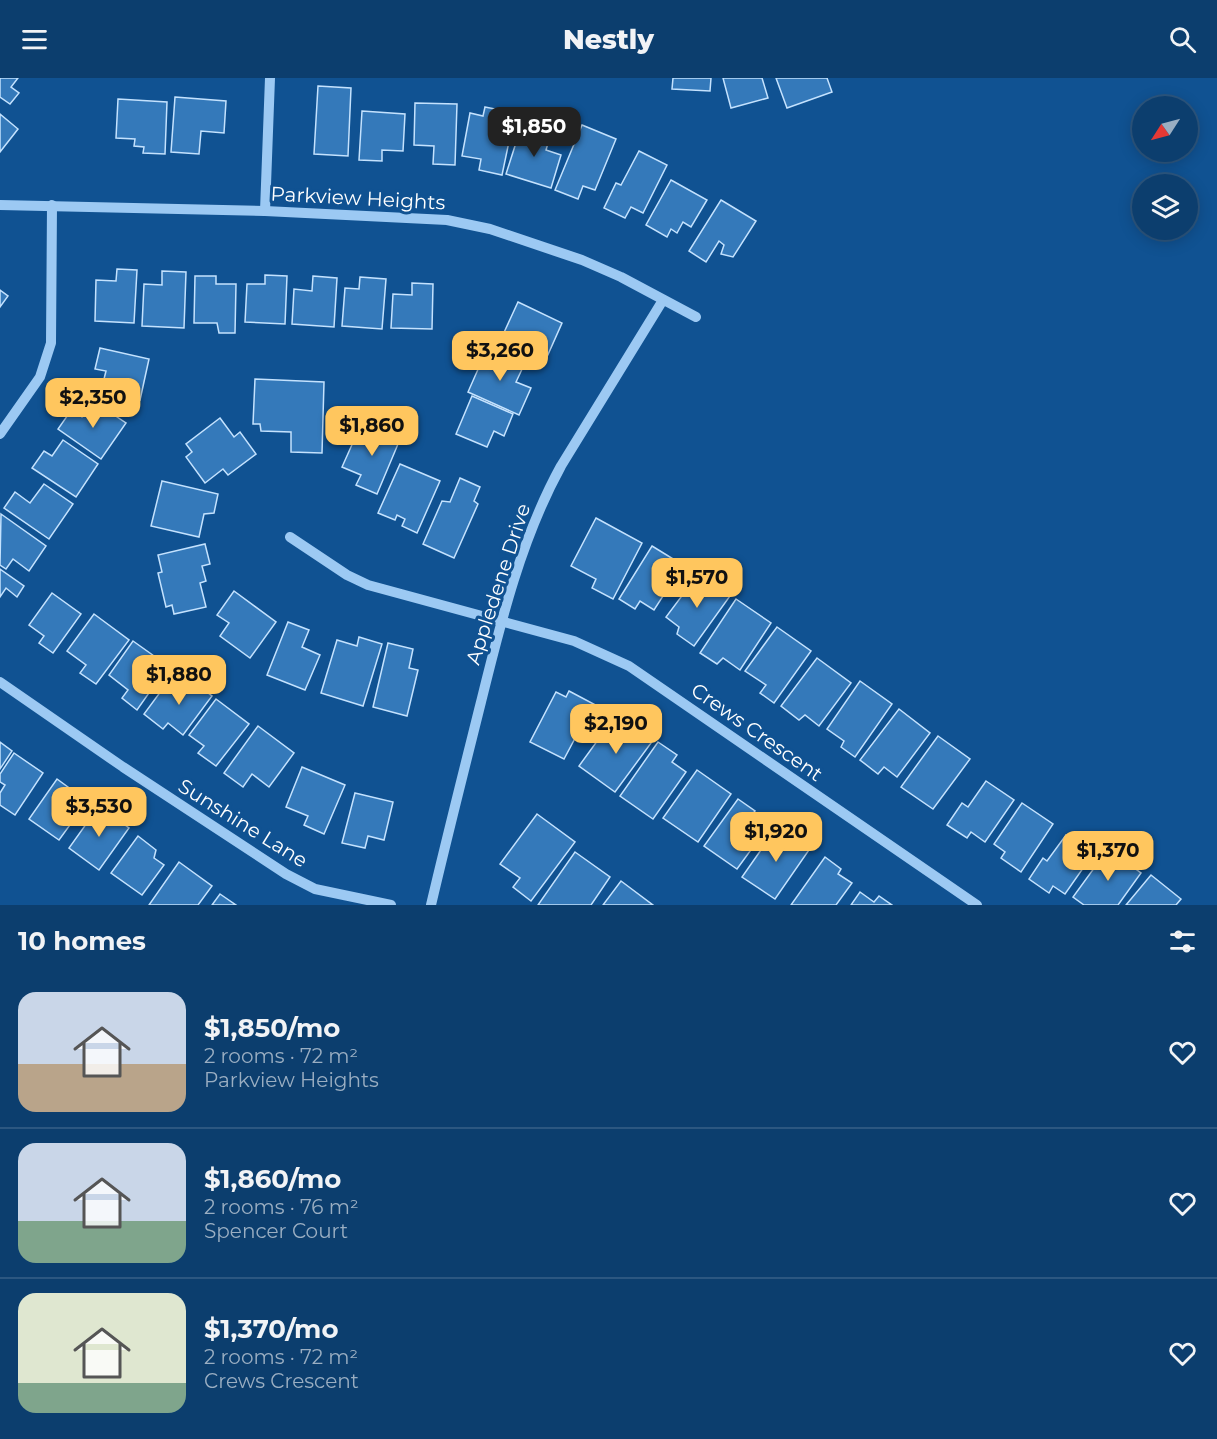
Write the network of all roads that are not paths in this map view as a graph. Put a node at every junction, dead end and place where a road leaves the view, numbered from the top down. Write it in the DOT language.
graph roads {
  1 [pos="270,78"];
  2 [pos="0,205"];
  3 [pos="52,205"];
  4 [pos="265,211"];
  5 [pos="663,300"];
  6 [pos="696,317"];
  7 [pos="0,434"];
  8 [pos="290,537"];
  9 [pos="501,621"];
  10 [pos="0,682"];
  11 [pos="391,905"];
  12 [pos="431,905"];
  13 [pos="977,905"];
  1 -- 4 [label="street"];
  2 -- 3 [label="street, Parkview Heights"];
  3 -- 4 [label="street, Parkview Heights"];
  3 -- 7 [label="street"];
  4 -- 5 [label="street, Parkview Heights"];
  5 -- 6 [label="street, Parkview Heights"];
  5 -- 9 [label="street, Appledene Drive"];
  8 -- 9 [label="street, Crews Crescent"];
  9 -- 12 [label="street, Appledene Drive"];
  9 -- 13 [label="street, Crews Crescent"];
  10 -- 11 [label="street, Sunshine Lane"];
}
